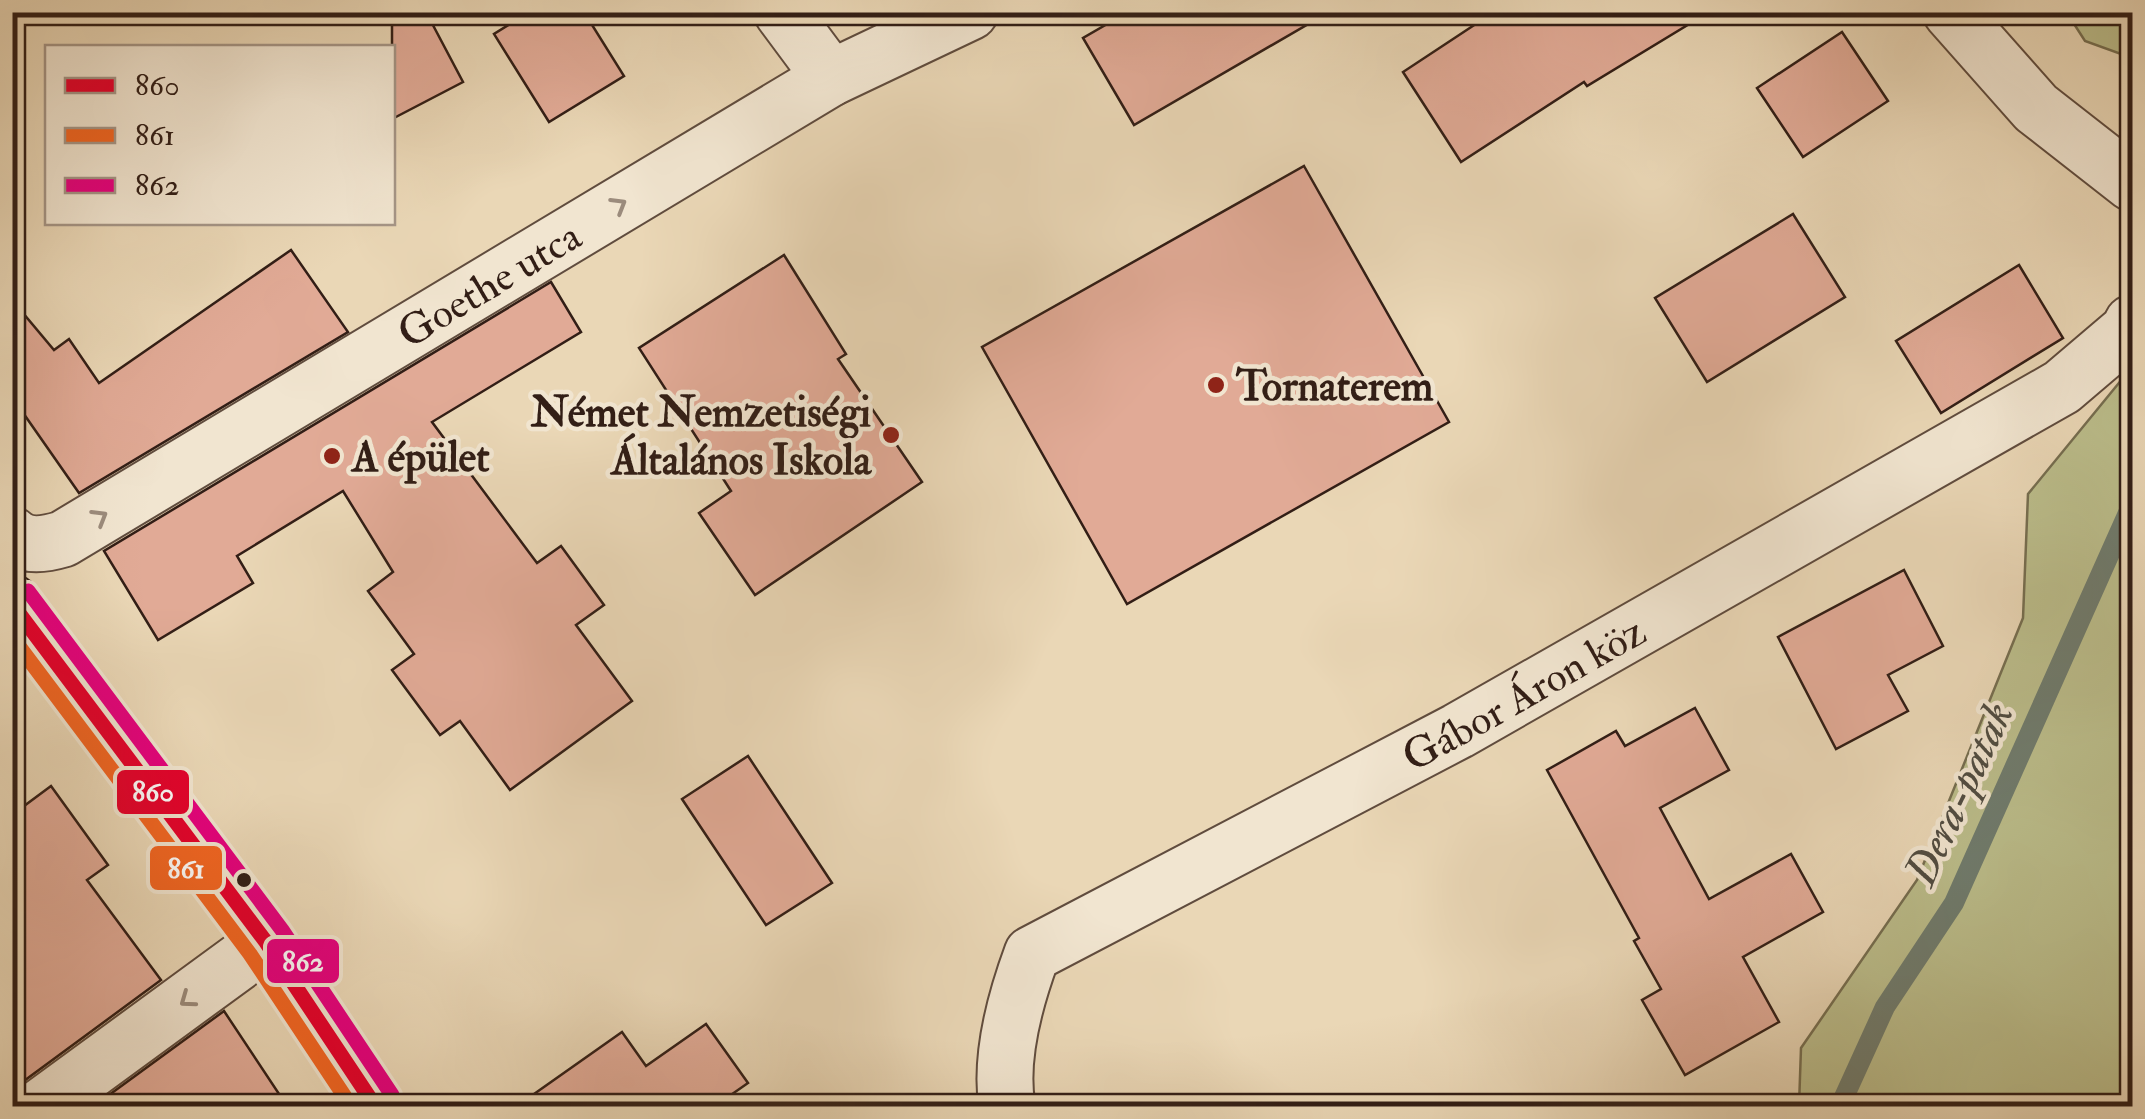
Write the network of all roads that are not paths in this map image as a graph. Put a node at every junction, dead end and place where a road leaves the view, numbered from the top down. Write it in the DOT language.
graph roads {
  1 [pos="782,12"];
  2 [pos="970,12"];
  3 [pos="1951,12"];
  4 [pos="831,78"];
  5 [pos="2132,183"];
  6 [pos="2132,323"];
  7 [pos="12,535"];
  8 [pos="12,604"];
  9 [pos="266,942"];
  10 [pos="42,1106"];
  11 [pos="375,1106"];
  12 [pos="1008,1106"];
  1 -- 4 [label="street"];
  2 -- 4 [label="street, Goethe utca"];
  3 -- 5 [label="street"];
  7 -- 4 [label="street, Goethe utca, one-way"];
  6 -- 12 [label="street, Gábor Áron köz"];
  8 -- 9 [label="street"];
  9 -- 10 [label="street, one-way"];
  9 -- 11 [label="street"];
}
